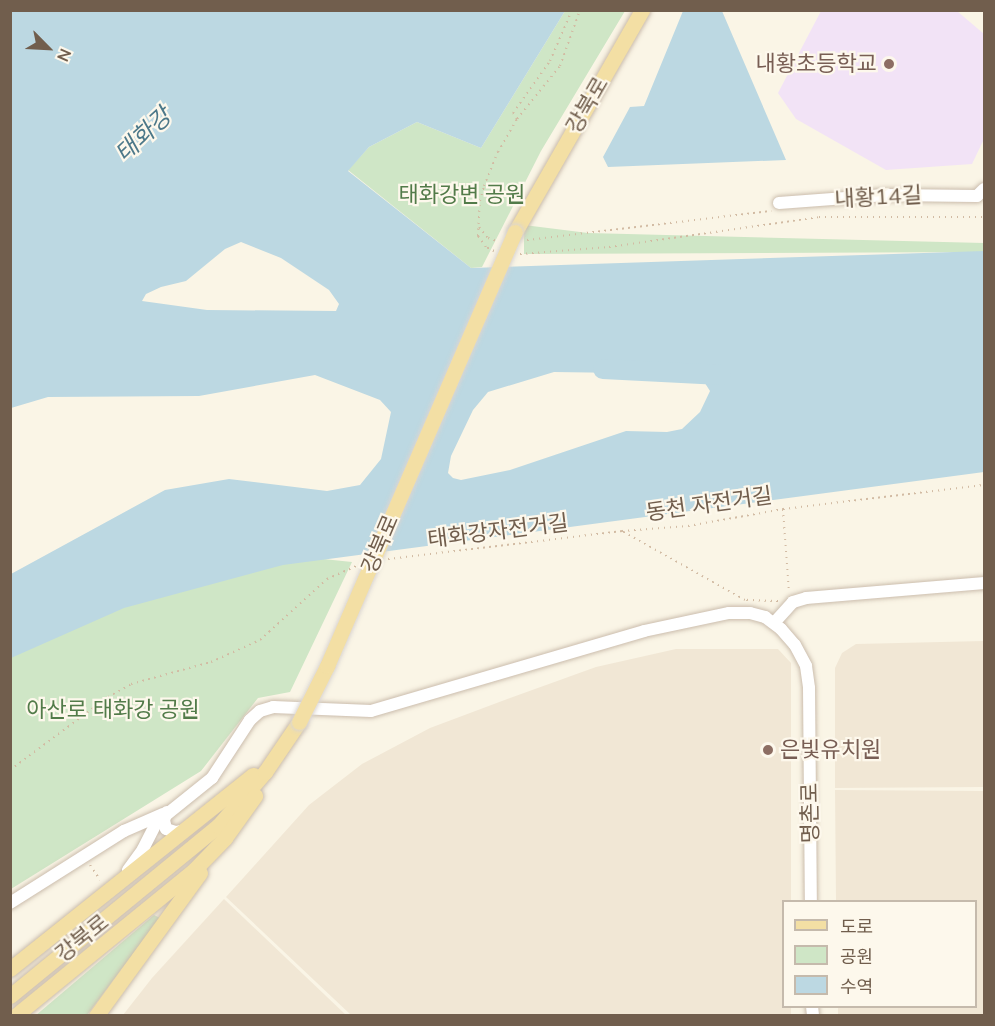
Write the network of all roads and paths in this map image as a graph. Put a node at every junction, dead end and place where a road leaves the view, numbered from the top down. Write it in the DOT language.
graph roads {
  1 [pos="572,10"];
  2 [pos="580,10"];
  3 [pos="642,10"];
  4 [pos="517,119"];
  5 [pos="981,193"];
  6 [pos="779,204"];
  7 [pos="984,217"];
  8 [pos="477,225"];
  9 [pos="588,233"];
  10 [pos="519,236"];
  11 [pos="501,241"];
  12 [pos="496,252"];
  13 [pos="514,253"];
  14 [pos="984,485"];
  15 [pos="783,509"];
  16 [pos="622,531"];
  17 [pos="382,560"];
  18 [pos="359,565"];
  19 [pos="984,583"];
  20 [pos="791,601"];
  21 [pos="774,623"];
  22 [pos="285,744"];
  23 [pos="10,770"];
  24 [pos="167,813"];
  25 [pos="188,829"];
  26 [pos="225,838"];
  27 [pos="109,891"];
  28 [pos="811,900"];
  29 [pos="10,903"];
  30 [pos="10,969"];
  31 [pos="10,996"];
  32 [pos="15,1016"];
  33 [pos="96,1016"];
  1 -- 4 [label="path"];
  2 -- 4 [label="path"];
  3 -- 10 [label="main road, 강북로"];
  4 -- 8 [label="path"];
  5 -- 6 [label="street, 내황14길"];
  7 -- 13 [label="path"];
  8 -- 11 [label="path"];
  8 -- 12 [label="path"];
  9 -- 10 [label="path"];
  10 -- 22 [label="main road, 강북로, bridge"];
  14 -- 15 [label="path, 동천 자전거길"];
  15 -- 16 [label="path, 동천 자전거길"];
  15 -- 20 [label="path"];
  16 -- 17 [label="path, 태화강자전거길"];
  16 -- 20 [label="path, 동천 자전거길"];
  18 -- 23 [label="path"];
  19 -- 20 [label="street"];
  20 -- 21 [label="street"];
  21 -- 24 [label="street"];
  21 -- 28 [label="street, 명촌로"];
  22 -- 25 [label="main road"];
  22 -- 26 [label="main road"];
  22 -- 31 [label="main road, 강북로"];
  24 -- 25 [label="street"];
  24 -- 27 [label="street"];
  24 -- 29 [label="street"];
  25 -- 27 [label="main road"];
  26 -- 32 [label="main road"];
  26 -- 33 [label="main road"];
  27 -- 30 [label="main road"];
}
